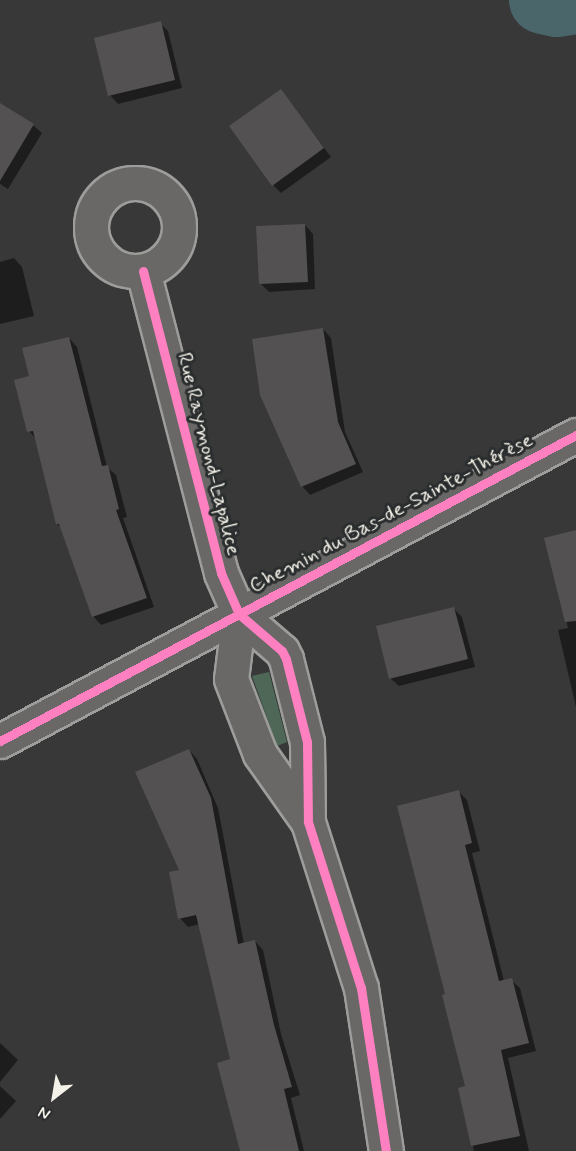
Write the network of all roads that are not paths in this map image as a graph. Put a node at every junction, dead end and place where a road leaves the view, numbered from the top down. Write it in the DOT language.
graph roads {
  1 [pos="143,271"];
  2 [pos="576,435"];
  3 [pos="239,614"];
  4 [pos="0,741"];
  5 [pos="308,822"];
  6 [pos="386,1151"];
  1 -- 3 [label="street, Rue Raymond-Lapalice"];
  2 -- 3 [label="street, Chemin du Bas-de-Sainte-Thérèse"];
  3 -- 4 [label="street, Chemin du Bas-de-Sainte-Thérèse"];
  3 -- 5 [label="street, Rue Raymond-Lapalice"];
  3 -- 5 [label="street, Rue Raymond-Lapalice"];
  5 -- 6 [label="street, Rue Raymond-Lapalice"];
}
